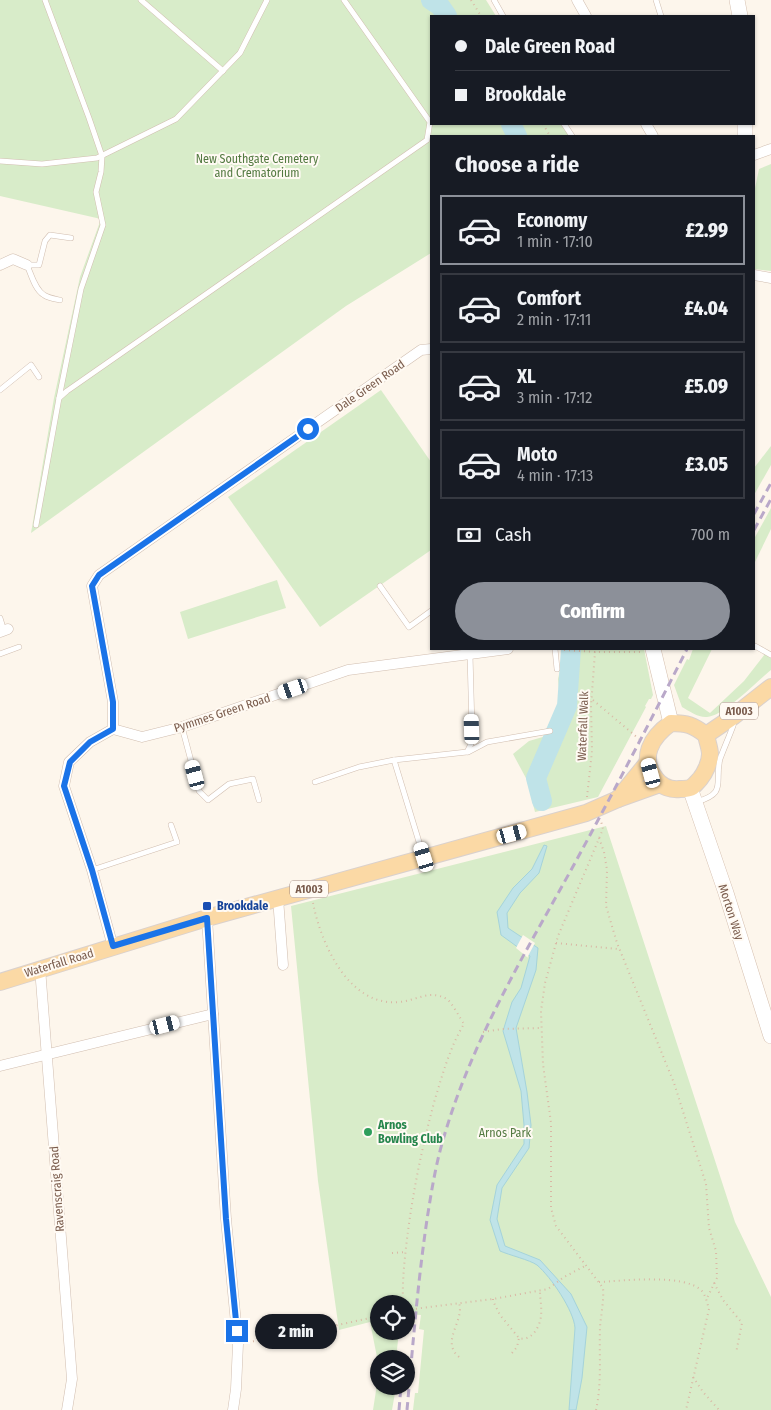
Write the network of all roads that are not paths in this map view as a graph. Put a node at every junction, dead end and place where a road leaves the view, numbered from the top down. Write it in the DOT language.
graph roads {
  1 [pos="45,0"];
  2 [pos="141,0"];
  3 [pos="267,0"];
  4 [pos="344,0"];
  5 [pos="494,0"];
  6 [pos="577,0"];
  7 [pos="656,0"];
  8 [pos="737,0"];
  9 [pos="502,15"];
  10 [pos="585,15"];
  11 [pos="661,15"];
  12 [pos="740,15"];
  13 [pos="223,71"];
  14 [pos="771,149"];
  15 [pos="755,155"];
  16 [pos="102,156"];
  17 [pos="0,161"];
  18 [pos="71,238"];
  19 [pos="0,265"];
  20 [pos="27,265"];
  21 [pos="755,275"];
  22 [pos="771,278"];
  23 [pos="60,300"];
  24 [pos="430,349"];
  25 [pos="39,377"];
  26 [pos="0,390"];
  27 [pos="59,398"];
  28 [pos="36,525"];
  29 [pos="380,586"];
  30 [pos="430,612"];
  31 [pos="0,618"];
  32 [pos="4,631"];
  33 [pos="755,646"];
  34 [pos="19,647"];
  35 [pos="502,650"];
  36 [pos="555,650"];
  37 [pos="650,650"];
  38 [pos="0,654"];
  39 [pos="470,655"];
  40 [pos="771,656"];
  41 [pos="557,669"];
  42 [pos="771,687"];
  43 [pos="734,716"];
  44 [pos="671,723"];
  45 [pos="182,727"];
  46 [pos="113,729"];
  47 [pos="550,731"];
  48 [pos="706,735"];
  49 [pos="467,752"];
  50 [pos="394,760"];
  51 [pos="648,762"];
  52 [pos="315,782"];
  53 [pos="660,784"];
  54 [pos="693,795"];
  55 [pos="618,799"];
  56 [pos="259,800"];
  57 [pos="171,825"];
  58 [pos="424,857"];
  59 [pos="92,870"];
  60 [pos="278,898"];
  61 [pos="207,918"];
  62 [pos="113,946"];
  63 [pos="283,965"];
  64 [pos="40,968"];
  65 [pos="0,982"];
  66 [pos="213,1014"];
  67 [pos="771,1036"];
  68 [pos="46,1054"];
  69 [pos="0,1066"];
  70 [pos="67,1410"];
  71 [pos="232,1410"];
  1 -- 16 [label="lane"];
  2 -- 13 [label="lane"];
  3 -- 13 [label="lane"];
  4 -- 27 [label="lane"];
  5 -- 9 [label="lane"];
  6 -- 10 [label="street"];
  7 -- 11 [label="lane"];
  8 -- 12 [label="street"];
  13 -- 16 [label="lane"];
  14 -- 15 [label="street"];
  16 -- 17 [label="lane"];
  16 -- 27 [label="lane"];
  18 -- 20 [label="lane"];
  19 -- 20 [label="street"];
  20 -- 23 [label="lane"];
  21 -- 22 [label="street"];
  24 -- 46 [label="street, Dale Green Road"];
  25 -- 26 [label="lane"];
  27 -- 28 [label="lane"];
  29 -- 30 [label="lane"];
  31 -- 32 [label="lane"];
  33 -- 40 [label="lane"];
  34 -- 38 [label="lane"];
  35 -- 39 [label="street, Pymmes Green Road"];
  36 -- 41 [label="lane"];
  37 -- 44 [label="street"];
  39 -- 45 [label="street, Pymmes Green Road"];
  39 -- 49 [label="lane"];
  42 -- 43 [label="main road, A1003"];
  43 -- 48 [label="main road, A1003"];
  43 -- 54 [label="lane"];
  44 -- 48 [label="main road"];
  44 -- 51 [label="main road, A1003"];
  45 -- 46 [label="street, Pymmes Green Road"];
  45 -- 56 [label="lane"];
  46 -- 59 [label="street"];
  47 -- 49 [label="lane"];
  48 -- 54 [label="main road"];
  49 -- 50 [label="lane"];
  50 -- 52 [label="lane"];
  50 -- 58 [label="lane"];
  51 -- 53 [label="main road"];
  51 -- 55 [label="main road, Waterfall Road / A1003"];
  53 -- 54 [label="main road"];
  53 -- 55 [label="main road"];
  54 -- 67 [label="street, Morton Way"];
  55 -- 58 [label="main road, Waterfall Road / A1003"];
  57 -- 59 [label="lane"];
  58 -- 60 [label="main road, Waterfall Road / A1003"];
  59 -- 62 [label="street"];
  60 -- 61 [label="main road, Waterfall Road / A1003"];
  60 -- 63 [label="street"];
  61 -- 62 [label="main road, Waterfall Road / A1003"];
  61 -- 66 [label="street"];
  62 -- 64 [label="main road, Waterfall Road / A1003"];
  64 -- 65 [label="main road, Waterfall Road / A1003"];
  64 -- 68 [label="street, Ravenscraig Road"];
  66 -- 68 [label="street"];
  66 -- 71 [label="street"];
  68 -- 69 [label="street"];
  68 -- 70 [label="street, Ravenscraig Road"];
}
